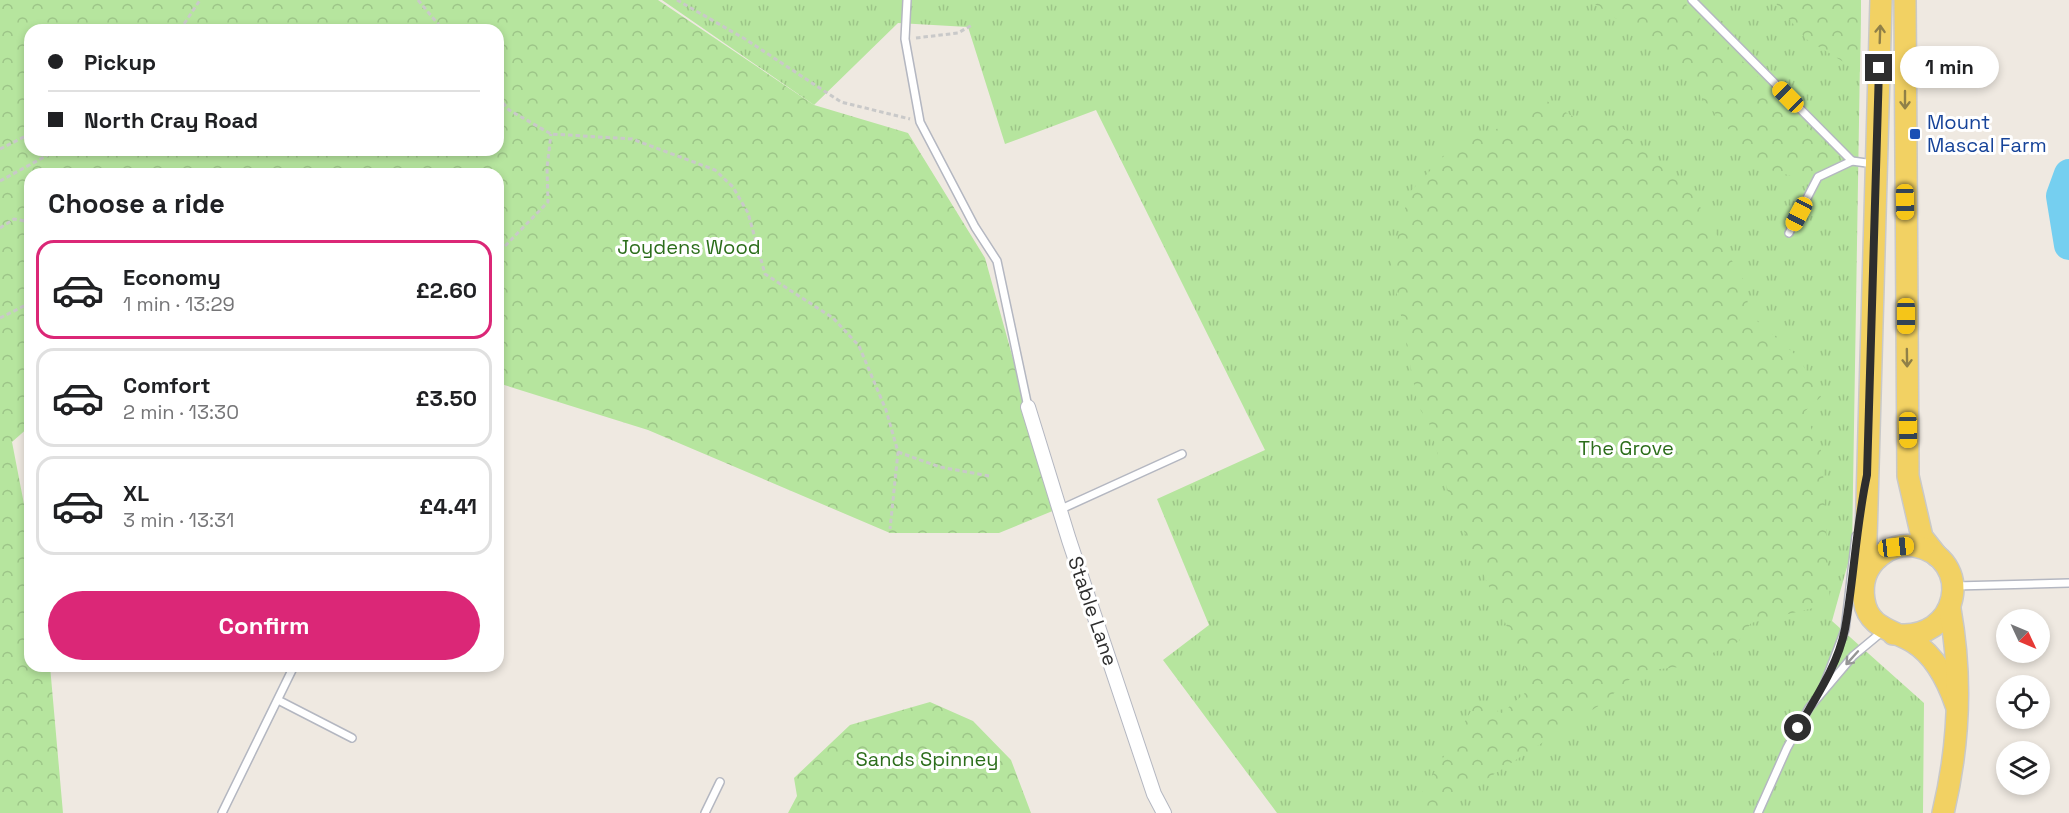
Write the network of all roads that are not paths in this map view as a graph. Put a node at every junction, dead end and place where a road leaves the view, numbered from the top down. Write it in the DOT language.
graph roads {
  1 [pos="907,0"];
  2 [pos="1692,0"];
  3 [pos="1881,0"];
  4 [pos="1905,0"];
  5 [pos="1852,161"];
  6 [pos="1876,164"];
  7 [pos="1789,233"];
  8 [pos="1028,406"];
  9 [pos="1182,454"];
  10 [pos="1867,475"];
  11 [pos="1059,510"];
  12 [pos="1937,556"];
  13 [pos="1865,575"];
  14 [pos="2069,583"];
  15 [pos="1953,586"];
  16 [pos="1950,609"];
  17 [pos="1889,632"];
  18 [pos="291,672"];
  19 [pos="1822,690"];
  20 [pos="278,700"];
  21 [pos="1956,705"];
  22 [pos="352,738"];
  23 [pos="720,782"];
  24 [pos="222,813"];
  25 [pos="705,813"];
  26 [pos="1164,813"];
  27 [pos="1758,813"];
  28 [pos="1943,813"];
  1 -- 8 [label="lane"];
  2 -- 5 [label="lane"];
  6 -- 3 [label="main road, one-way"];
  4 -- 12 [label="main road, one-way"];
  5 -- 6 [label="lane"];
  5 -- 7 [label="lane"];
  6 -- 10 [label="main road"];
  8 -- 11 [label="street, Stable Lane"];
  9 -- 11 [label="lane"];
  10 -- 13 [label="main road"];
  10 -- 19 [label="lane"];
  11 -- 26 [label="street, Stable Lane"];
  12 -- 13 [label="main road"];
  12 -- 15 [label="main road"];
  13 -- 17 [label="main road"];
  14 -- 15 [label="lane"];
  15 -- 16 [label="main road"];
  16 -- 17 [label="main road"];
  16 -- 21 [label="main road"];
  17 -- 19 [label="lane, one-way"];
  17 -- 21 [label="main road"];
  18 -- 20 [label="lane"];
  19 -- 27 [label="lane"];
  20 -- 22 [label="lane"];
  20 -- 24 [label="lane"];
  21 -- 28 [label="main road"];
  23 -- 25 [label="lane"];
}
